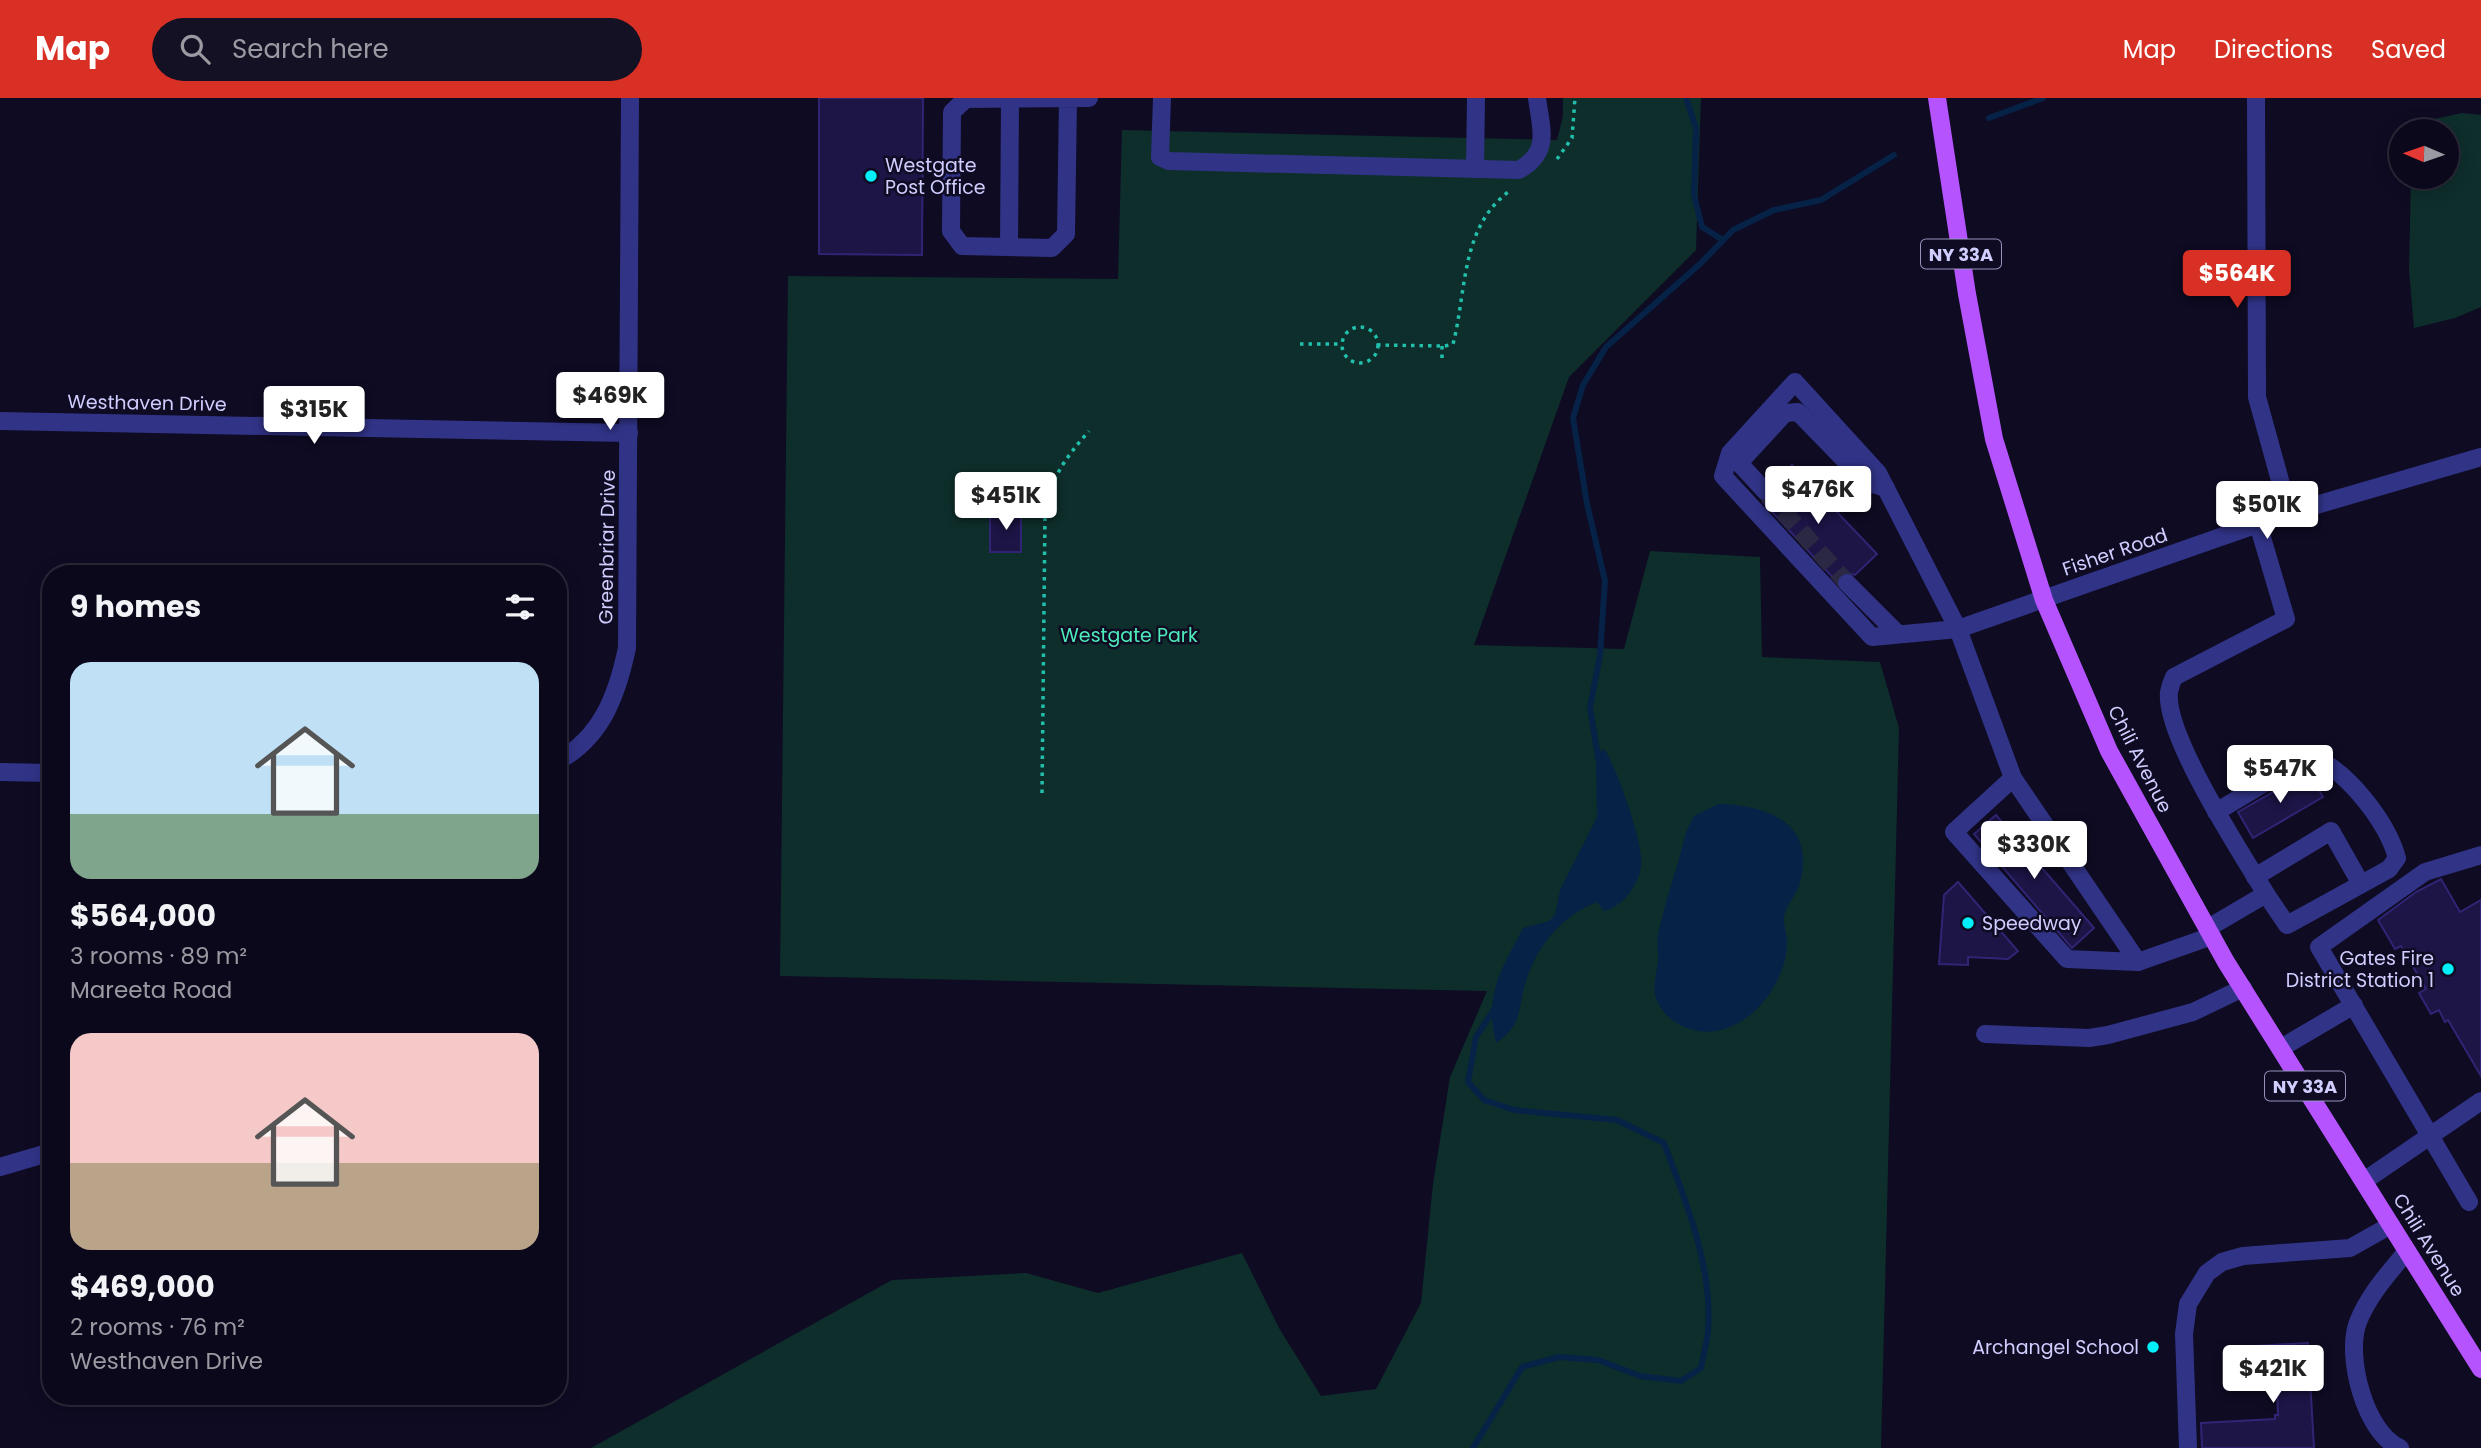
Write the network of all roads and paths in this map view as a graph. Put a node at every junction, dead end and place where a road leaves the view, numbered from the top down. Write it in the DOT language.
graph roads {
  1 [pos="629,98"];
  2 [pos="1089,98"];
  3 [pos="1162,98"];
  4 [pos="1476,98"];
  5 [pos="1537,98"];
  6 [pos="1575,98"];
  7 [pos="1937,98"];
  8 [pos="2256,98"];
  9 [pos="1010,100"];
  10 [pos="1068,100"];
  11 [pos="1553,163"];
  12 [pos="1475,169"];
  13 [pos="1518,186"];
  14 [pos="1009,247"];
  15 [pos="1300,344"];
  16 [pos="1342,345"];
  17 [pos="1377,345"];
  18 [pos="1442,346"];
  19 [pos="1442,358"];
  20 [pos="0,421"];
  21 [pos="1089,430"];
  22 [pos="629,433"];
  23 [pos="2481,457"];
  24 [pos="1886,488"];
  25 [pos="1765,491"];
  26 [pos="2289,513"];
  27 [pos="2258,524"];
  28 [pos="1847,583"];
  29 [pos="2044,600"];
  30 [pos="1958,629"];
  31 [pos="1898,634"];
  32 [pos="567,756"];
  33 [pos="0,772"];
  34 [pos="42,773"];
  35 [pos="2013,778"];
  36 [pos="1042,793"];
  37 [pos="2216,812"];
  38 [pos="2481,855"];
  39 [pos="2255,877"];
  40 [pos="2361,884"];
  41 [pos="2266,894"];
  42 [pos="2210,932"];
  43 [pos="2138,962"];
  44 [pos="2243,988"];
  45 [pos="2354,1005"];
  46 [pos="1985,1034"];
  47 [pos="2281,1048"];
  48 [pos="2481,1101"];
  49 [pos="2428,1136"];
  50 [pos="42,1155"];
  51 [pos="0,1167"];
  52 [pos="2364,1181"];
  53 [pos="2469,1202"];
  54 [pos="2391,1225"];
  55 [pos="2407,1251"];
  56 [pos="2481,1369"];
  57 [pos="2188,1448"];
  58 [pos="2400,1448"];
  1 -- 22 [label="street, Greenbriar Drive"];
  2 -- 10 [label="street"];
  3 -- 12 [label="street"];
  4 -- 12 [label="street"];
  5 -- 12 [label="street"];
  6 -- 11 [label="path"];
  7 -- 29 [label="main road, Chili Avenue / NY 33A"];
  8 -- 26 [label="street"];
  9 -- 10 [label="street"];
  9 -- 14 [label="street"];
  9 -- 14 [label="street"];
  10 -- 14 [label="street"];
  13 -- 18 [label="path"];
  15 -- 16 [label="path"];
  16 -- 17 [label="path"];
  16 -- 17 [label="path"];
  17 -- 18 [label="path"];
  18 -- 19 [label="path"];
  20 -- 22 [label="street, Westhaven Drive"];
  21 -- 36 [label="path"];
  22 -- 32 [label="street, Greenbriar Drive"];
  23 -- 26 [label="street, Fisher Road"];
  24 -- 25 [label="street"];
  24 -- 30 [label="street"];
  24 -- 31 [label="street, Fisher Road"];
  26 -- 27 [label="street, Fisher Road"];
  27 -- 29 [label="street, Fisher Road"];
  27 -- 37 [label="street"];
  28 -- 31 [label="street"];
  29 -- 30 [label="street, Fisher Road"];
  29 -- 42 [label="main road, Chili Avenue / NY 33A"];
  30 -- 31 [label="street, Fisher Road"];
  30 -- 35 [label="street"];
  33 -- 34 [label="street"];
  35 -- 43 [label="street"];
  35 -- 43 [label="street"];
  37 -- 39 [label="street"];
  37 -- 40 [label="street"];
  38 -- 45 [label="street"];
  39 -- 40 [label="street"];
  39 -- 41 [label="street"];
  40 -- 41 [label="street"];
  41 -- 42 [label="street"];
  42 -- 43 [label="street"];
  42 -- 44 [label="main road, Chili Avenue / NY 33A"];
  44 -- 46 [label="street"];
  44 -- 47 [label="main road, Chili Avenue / NY 33A"];
  45 -- 47 [label="street"];
  45 -- 49 [label="street"];
  47 -- 52 [label="main road, Chili Avenue / NY 33A"];
  48 -- 49 [label="street"];
  49 -- 52 [label="street"];
  49 -- 53 [label="street"];
  50 -- 51 [label="street"];
  52 -- 54 [label="main road, Chili Avenue / NY 33A"];
  54 -- 55 [label="main road, Chili Avenue / NY 33A"];
  54 -- 57 [label="street"];
  55 -- 56 [label="main road, Chili Avenue / NY 33A"];
  55 -- 58 [label="street"];
}
